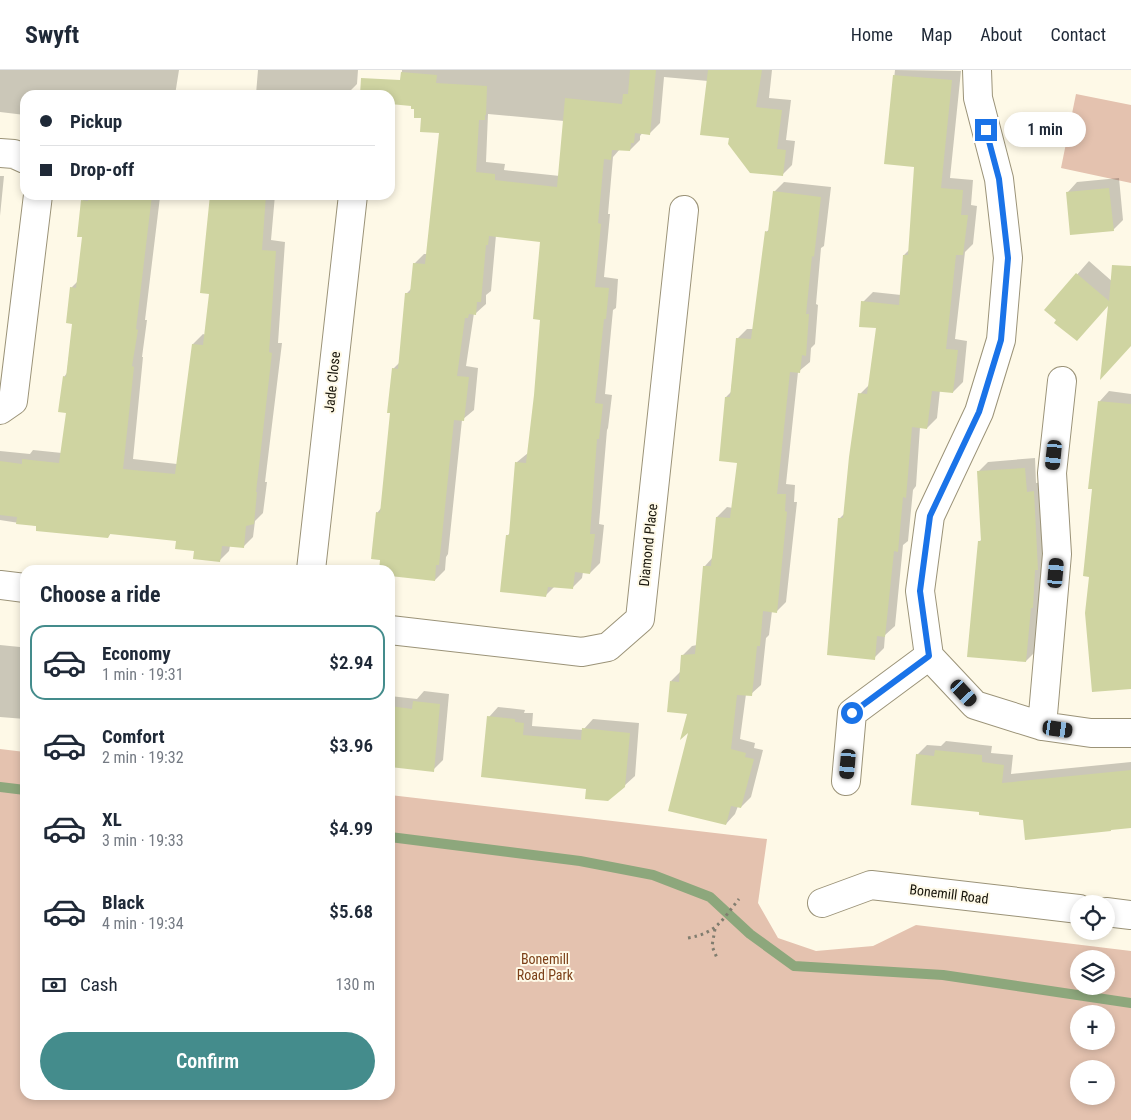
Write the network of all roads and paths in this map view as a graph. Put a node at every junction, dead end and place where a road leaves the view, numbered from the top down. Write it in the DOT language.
graph roads {
  1 [pos="977,70"];
  2 [pos="0,153"];
  3 [pos="20,157"];
  4 [pos="37,200"];
  5 [pos="351,200"];
  6 [pos="684,210"];
  7 [pos="1062,380"];
  8 [pos="0,410"];
  9 [pos="312,565"];
  10 [pos="0,585"];
  11 [pos="20,587"];
  12 [pos="395,631"];
  13 [pos="929,656"];
  14 [pos="1042,726"];
  15 [pos="1131,733"];
  16 [pos="846,781"];
  17 [pos="739,899"];
  18 [pos="822,902"];
  19 [pos="1070,908"];
  20 [pos="1115,913"];
  21 [pos="1131,915"];
  22 [pos="715,928"];
  23 [pos="688,938"];
  24 [pos="717,958"];
  1 -- 13 [label="street"];
  2 -- 3 [label="street"];
  4 -- 8 [label="street"];
  5 -- 9 [label="street, Jade Close"];
  6 -- 12 [label="street, Diamond Place"];
  7 -- 14 [label="street"];
  10 -- 11 [label="street"];
  13 -- 14 [label="street"];
  13 -- 16 [label="street"];
  14 -- 15 [label="street"];
  17 -- 22 [label="path"];
  18 -- 19 [label="street, Bonemill Road"];
  20 -- 21 [label="street"];
  22 -- 23 [label="path"];
  22 -- 24 [label="path"];
}
